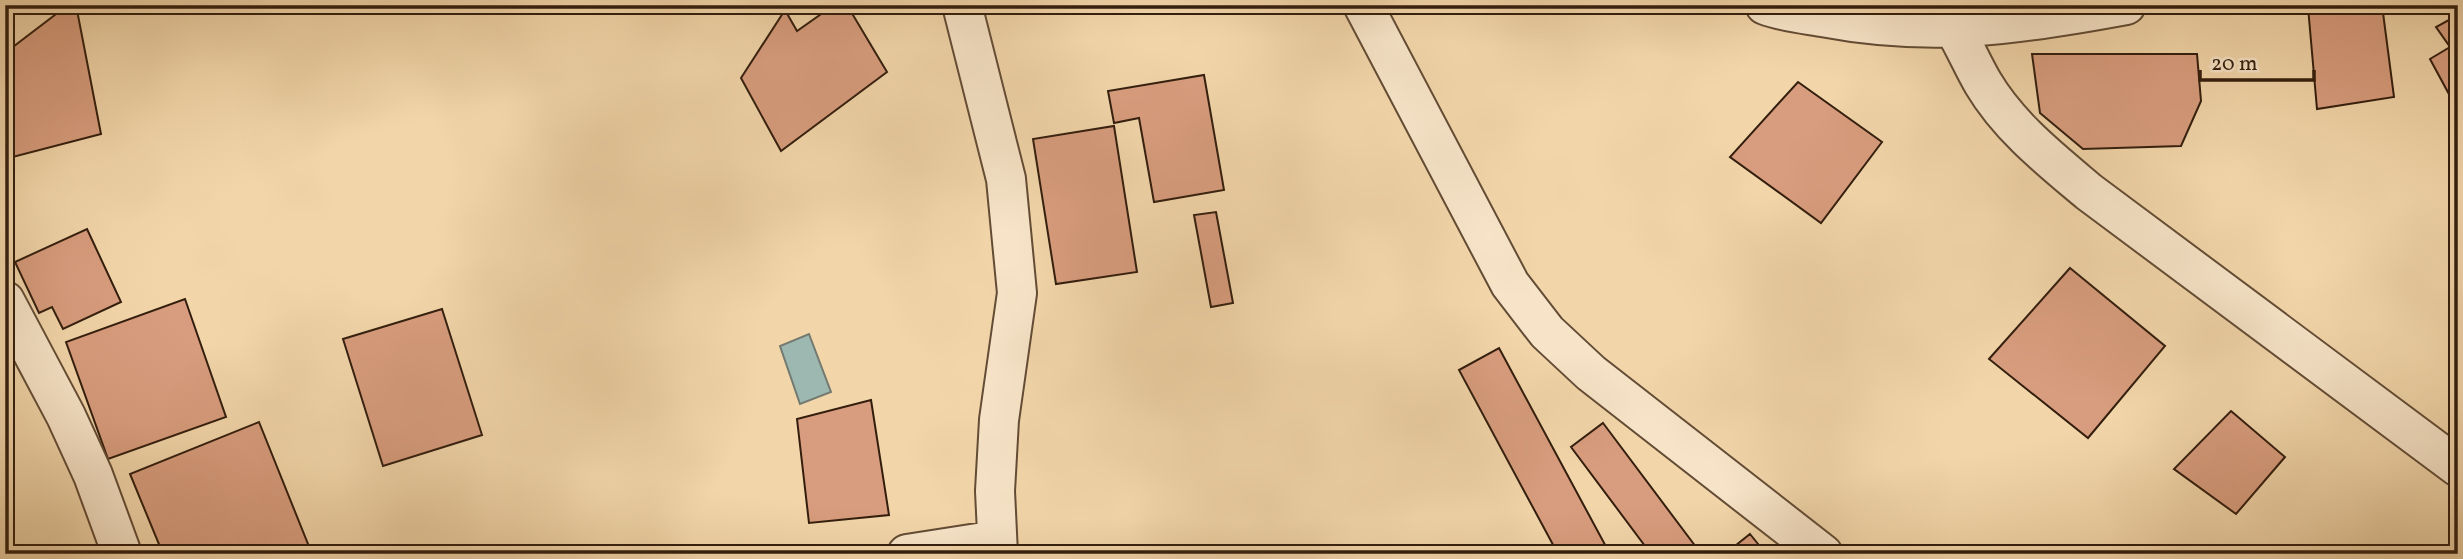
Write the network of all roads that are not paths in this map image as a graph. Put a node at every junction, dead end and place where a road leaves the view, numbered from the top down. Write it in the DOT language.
graph roads {
  1 [pos="962,5"];
  2 [pos="1363,5"];
  3 [pos="1765,5"];
  4 [pos="2126,5"];
  5 [pos="1955,30"];
  6 [pos="5,301"];
  7 [pos="2458,467"];
  8 [pos="998,547"];
  9 [pos="122,554"];
  10 [pos="907,554"];
  11 [pos="1823,554"];
  1 -- 8 [label="street"];
  2 -- 11 [label="street"];
  3 -- 5 [label="street"];
  4 -- 5 [label="street"];
  5 -- 7 [label="street"];
  6 -- 9 [label="street"];
  8 -- 10 [label="street"];
}
